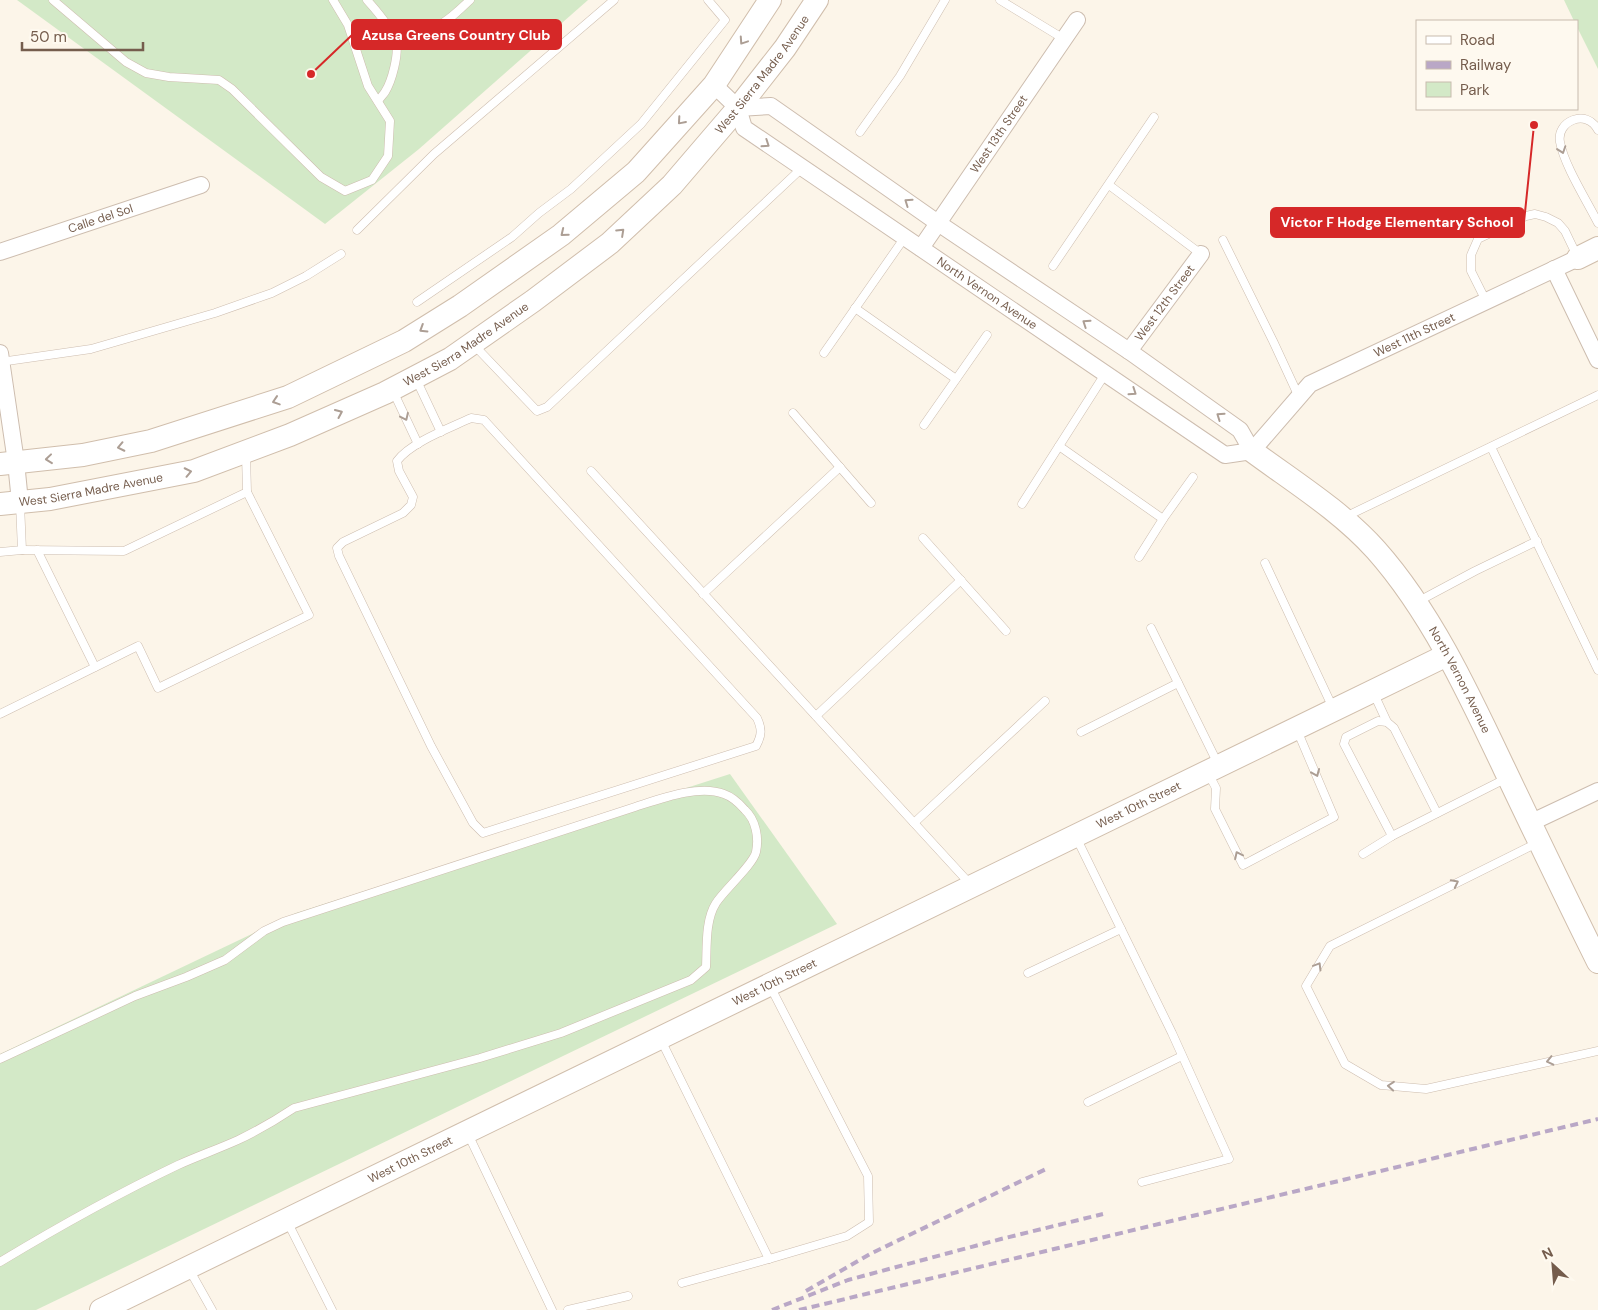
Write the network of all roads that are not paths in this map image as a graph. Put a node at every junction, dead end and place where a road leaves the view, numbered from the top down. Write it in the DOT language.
graph roads {
  1 [pos="53,0"];
  2 [pos="333,0"];
  3 [pos="366,0"];
  4 [pos="470,0"];
  5 [pos="614,0"];
  6 [pos="708,0"];
  7 [pos="770,0"];
  8 [pos="817,0"];
  9 [pos="945,0"];
  10 [pos="1000,0"];
  11 [pos="1076,20"];
  12 [pos="392,33"];
  13 [pos="1064,38"];
  14 [pos="714,85"];
  15 [pos="378,101"];
  16 [pos="738,108"];
  17 [pos="1154,117"];
  18 [pos="1598,130"];
  19 [pos="860,132"];
  20 [pos="802,168"];
  21 [pos="201,185"];
  22 [pos="1109,185"];
  23 [pos="938,223"];
  24 [pos="1598,223"];
  25 [pos="357,230"];
  26 [pos="905,237"];
  27 [pos="1223,240"];
  28 [pos="921,248"];
  29 [pos="0,252"];
  30 [pos="1588,253"];
  31 [pos="341,254"];
  32 [pos="1201,254"];
  33 [pos="1053,266"];
  34 [pos="1554,269"];
  35 [pos="1486,301"];
  36 [pos="417,302"];
  37 [pos="855,308"];
  38 [pos="987,335"];
  39 [pos="473,344"];
  40 [pos="1129,351"];
  41 [pos="824,353"];
  42 [pos="0,359"];
  43 [pos="1598,360"];
  44 [pos="1105,374"];
  45 [pos="416,377"];
  46 [pos="956,379"];
  47 [pos="392,389"];
  48 [pos="1598,395"];
  49 [pos="1299,397"];
  50 [pos="793,413"];
  51 [pos="924,425"];
  52 [pos="441,432"];
  53 [pos="418,444"];
  54 [pos="1059,446"];
  55 [pos="1491,447"];
  56 [pos="1252,451"];
  57 [pos="246,452"];
  58 [pos="8,463"];
  59 [pos="840,467"];
  60 [pos="591,471"];
  61 [pos="1193,477"];
  62 [pos="247,492"];
  63 [pos="10,503"];
  64 [pos="871,503"];
  65 [pos="1022,504"];
  66 [pos="1164,518"];
  67 [pos="1343,518"];
  68 [pos="923,538"];
  69 [pos="1537,541"];
  70 [pos="22,550"];
  71 [pos="37,550"];
  72 [pos="0,552"];
  73 [pos="1139,557"];
  74 [pos="1265,563"];
  75 [pos="962,580"];
  76 [pos="704,594"];
  77 [pos="1415,602"];
  78 [pos="1151,628"];
  79 [pos="1006,631"];
  80 [pos="1447,655"];
  81 [pos="95,667"];
  82 [pos="1598,670"];
  83 [pos="1178,683"];
  84 [pos="1372,692"];
  85 [pos="1045,701"];
  86 [pos="1333,710"];
  87 [pos="0,714"];
  88 [pos="816,716"];
  89 [pos="1387,722"];
  90 [pos="1296,728"];
  91 [pos="1081,732"];
  92 [pos="1213,769"];
  93 [pos="1508,777"];
  94 [pos="1598,791"];
  95 [pos="1437,813"];
  96 [pos="914,823"];
  97 [pos="1535,832"];
  98 [pos="1076,836"];
  99 [pos="1392,836"];
  100 [pos="1363,854"];
  101 [pos="972,886"];
  102 [pos="1121,929"];
  103 [pos="1596,952"];
  104 [pos="1028,973"];
  105 [pos="770,984"];
  106 [pos="660,1038"];
  107 [pos="1598,1051"];
  108 [pos="1182,1056"];
  109 [pos="0,1059"];
  110 [pos="1088,1102"];
  111 [pos="467,1132"];
  112 [pos="1142,1182"];
  113 [pos="286,1220"];
  114 [pos="768,1259"];
  115 [pos="0,1262"];
  116 [pos="188,1268"];
  117 [pos="682,1283"];
  118 [pos="628,1296"];
  119 [pos="101,1310"];
  120 [pos="212,1310"];
  121 [pos="332,1310"];
  122 [pos="552,1310"];
  123 [pos="568,1310"];
  1 -- 15 [label="lane"];
  2 -- 15 [label="lane"];
  3 -- 12 [label="lane"];
  4 -- 12 [label="lane"];
  5 -- 25 [label="lane"];
  6 -- 36 [label="lane"];
  7 -- 14 [label="street, one-way"];
  8 -- 16 [label="street, West Sierra Madre Avenue"];
  9 -- 19 [label="lane"];
  10 -- 13 [label="lane"];
  11 -- 13 [label="street, West 13th Street"];
  12 -- 15 [label="lane"];
  13 -- 23 [label="street, West 13th Street"];
  14 -- 16 [label="street, North Vernon Avenue"];
  14 -- 58 [label="street, one-way"];
  16 -- 20 [label="street, North Vernon Avenue, one-way"];
  23 -- 16 [label="street, North Vernon Avenue, one-way"];
  39 -- 16 [label="street, West Sierra Madre Avenue, one-way"];
  17 -- 22 [label="lane"];
  18 -- 24 [label="lane, one-way"];
  20 -- 26 [label="street, North Vernon Avenue"];
  20 -- 39 [label="lane"];
  21 -- 29 [label="street, Calle del Sol"];
  22 -- 32 [label="lane"];
  22 -- 33 [label="lane"];
  23 -- 28 [label="street, West 13th Street"];
  40 -- 23 [label="street, North Vernon Avenue, one-way"];
  26 -- 28 [label="street, North Vernon Avenue"];
  26 -- 37 [label="lane"];
  27 -- 49 [label="lane"];
  28 -- 44 [label="street, North Vernon Avenue"];
  30 -- 34 [label="street, West 11th Street"];
  30 -- 35 [label="lane"];
  31 -- 42 [label="lane"];
  32 -- 40 [label="street, West 12th Street"];
  34 -- 35 [label="street, West 11th Street"];
  34 -- 43 [label="street"];
  35 -- 49 [label="street, West 11th Street"];
  37 -- 41 [label="lane"];
  37 -- 46 [label="lane"];
  38 -- 46 [label="lane"];
  39 -- 45 [label="street, West Sierra Madre Avenue"];
  56 -- 40 [label="street, North Vernon Avenue, one-way"];
  42 -- 58 [label="street"];
  44 -- 54 [label="lane"];
  44 -- 56 [label="street, North Vernon Avenue, one-way"];
  45 -- 47 [label="street, West Sierra Madre Avenue"];
  45 -- 52 [label="lane"];
  46 -- 51 [label="lane"];
  47 -- 53 [label="lane, one-way"];
  57 -- 47 [label="street, West Sierra Madre Avenue, one-way"];
  48 -- 55 [label="lane"];
  49 -- 56 [label="street, West 11th Street"];
  50 -- 59 [label="lane"];
  52 -- 53 [label="lane"];
  52 -- 53 [label="lane"];
  54 -- 65 [label="lane"];
  54 -- 66 [label="lane"];
  55 -- 67 [label="lane"];
  55 -- 69 [label="lane"];
  56 -- 67 [label="street, North Vernon Avenue"];
  57 -- 62 [label="lane"];
  63 -- 57 [label="street, West Sierra Madre Avenue, one-way"];
  58 -- 63 [label="street"];
  59 -- 64 [label="lane"];
  59 -- 76 [label="lane"];
  60 -- 76 [label="lane"];
  61 -- 66 [label="lane"];
  62 -- 71 [label="lane"];
  62 -- 81 [label="lane"];
  63 -- 70 [label="lane"];
  66 -- 73 [label="lane"];
  67 -- 77 [label="street, North Vernon Avenue"];
  68 -- 75 [label="lane"];
  69 -- 77 [label="lane"];
  69 -- 82 [label="lane"];
  70 -- 71 [label="lane"];
  70 -- 72 [label="lane"];
  71 -- 81 [label="lane"];
  74 -- 86 [label="lane"];
  75 -- 79 [label="lane"];
  75 -- 88 [label="lane"];
  76 -- 88 [label="lane"];
  77 -- 80 [label="street, North Vernon Avenue"];
  78 -- 83 [label="lane"];
  80 -- 84 [label="street, West 10th Street"];
  80 -- 93 [label="street, North Vernon Avenue"];
  81 -- 87 [label="lane"];
  83 -- 91 [label="lane"];
  83 -- 92 [label="lane"];
  84 -- 86 [label="street, West 10th Street"];
  84 -- 89 [label="lane"];
  85 -- 96 [label="lane"];
  86 -- 90 [label="street, West 10th Street"];
  88 -- 96 [label="lane"];
  89 -- 95 [label="lane"];
  89 -- 99 [label="lane"];
  90 -- 92 [label="street, West 10th Street"];
  90 -- 92 [label="lane, one-way"];
  92 -- 98 [label="street, West 10th Street"];
  93 -- 95 [label="lane"];
  93 -- 97 [label="street, North Vernon Avenue"];
  94 -- 97 [label="street"];
  95 -- 99 [label="lane"];
  96 -- 101 [label="lane"];
  97 -- 103 [label="street, North Vernon Avenue"];
  107 -- 97 [label="lane, one-way"];
  98 -- 101 [label="street, West 10th Street"];
  98 -- 102 [label="lane"];
  99 -- 100 [label="lane"];
  101 -- 105 [label="street, West 10th Street"];
  102 -- 104 [label="lane"];
  102 -- 108 [label="lane"];
  105 -- 106 [label="street, West 10th Street"];
  105 -- 114 [label="lane"];
  106 -- 111 [label="street, West 10th Street"];
  106 -- 114 [label="lane"];
  108 -- 110 [label="lane"];
  108 -- 112 [label="lane"];
  109 -- 115 [label="lane"];
  111 -- 113 [label="street, West 10th Street"];
  111 -- 122 [label="lane"];
  113 -- 116 [label="street, West 10th Street"];
  113 -- 121 [label="lane"];
  114 -- 117 [label="lane"];
  116 -- 119 [label="street, West 10th Street"];
  116 -- 120 [label="lane"];
  118 -- 123 [label="lane"];
}
